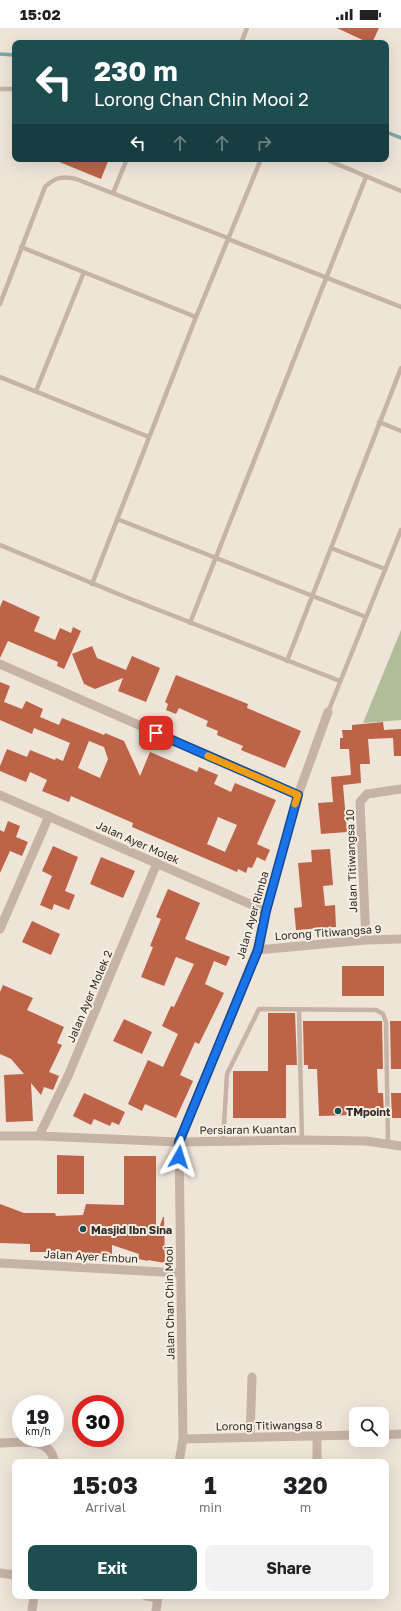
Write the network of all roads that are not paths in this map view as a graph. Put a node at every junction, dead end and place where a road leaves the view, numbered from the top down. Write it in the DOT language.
graph roads {
  1 [pos="247,28"];
  2 [pos="242,40"];
  3 [pos="0,89"];
  4 [pos="12,89"];
  5 [pos="126,162"];
  6 [pos="260,162"];
  7 [pos="332,162"];
  8 [pos="366,177"];
  9 [pos="401,192"];
  10 [pos="114,193"];
  11 [pos="228,239"];
  12 [pos="21,247"];
  13 [pos="84,272"];
  14 [pos="326,278"];
  15 [pos="0,304"];
  16 [pos="401,308"];
  17 [pos="196,317"];
  18 [pos="401,368"];
  19 [pos="0,377"];
  20 [pos="36,391"];
  21 [pos="379,422"];
  22 [pos="401,431"];
  23 [pos="149,437"];
  24 [pos="118,519"];
  25 [pos="401,530"];
  26 [pos="0,545"];
  27 [pos="331,548"];
  28 [pos="216,558"];
  29 [pos="385,569"];
  30 [pos="92,584"];
  31 [pos="312,596"];
  32 [pos="366,617"];
  33 [pos="190,623"];
  34 [pos="287,661"];
  35 [pos="0,664"];
  36 [pos="340,682"];
  37 [pos="328,712"];
  38 [pos="401,789"];
  39 [pos="0,795"];
  40 [pos="298,795"];
  41 [pos="49,816"];
  42 [pos="157,863"];
  43 [pos="266,911"];
  44 [pos="0,929"];
  45 [pos="401,939"];
  46 [pos="366,940"];
  47 [pos="258,950"];
  48 [pos="298,1009"];
  49 [pos="0,1136"];
  50 [pos="39,1136"];
  51 [pos="302,1140"];
  52 [pos="223,1141"];
  53 [pos="179,1142"];
  54 [pos="388,1143"];
  55 [pos="401,1146"];
  56 [pos="0,1263"];
  57 [pos="180,1272"];
  58 [pos="252,1377"];
  59 [pos="389,1434"];
  60 [pos="401,1434"];
  61 [pos="349,1435"];
  62 [pos="317,1436"];
  63 [pos="250,1437"];
  64 [pos="183,1439"];
  65 [pos="0,1443"];
  66 [pos="54,1459"];
  67 [pos="180,1459"];
  68 [pos="317,1459"];
  69 [pos="0,1573"];
  70 [pos="12,1575"];
  71 [pos="34,1599"];
  72 [pos="158,1599"];
  73 [pos="32,1611"];
  74 [pos="156,1611"];
  1 -- 2 [label="lane"];
  3 -- 4 [label="lane"];
  5 -- 10 [label="lane"];
  6 -- 11 [label="lane"];
  7 -- 8 [label="lane"];
  8 -- 9 [label="lane"];
  8 -- 14 [label="lane"];
  10 -- 11 [label="lane"];
  10 -- 12 [label="lane"];
  11 -- 14 [label="lane"];
  11 -- 17 [label="lane"];
  12 -- 13 [label="lane"];
  12 -- 15 [label="lane"];
  13 -- 17 [label="lane"];
  13 -- 20 [label="lane"];
  14 -- 16 [label="lane"];
  14 -- 28 [label="lane"];
  17 -- 23 [label="lane"];
  18 -- 21 [label="lane"];
  19 -- 20 [label="lane"];
  20 -- 23 [label="lane"];
  21 -- 22 [label="lane"];
  21 -- 27 [label="lane"];
  23 -- 24 [label="lane"];
  24 -- 28 [label="lane"];
  24 -- 30 [label="lane"];
  25 -- 29 [label="lane"];
  26 -- 30 [label="lane"];
  27 -- 29 [label="lane"];
  27 -- 31 [label="lane"];
  28 -- 31 [label="lane"];
  28 -- 33 [label="lane"];
  29 -- 32 [label="lane"];
  30 -- 33 [label="lane"];
  31 -- 32 [label="lane"];
  31 -- 34 [label="lane"];
  32 -- 36 [label="lane"];
  33 -- 34 [label="lane"];
  34 -- 36 [label="lane"];
  35 -- 40 [label="street"];
  36 -- 37 [label="lane"];
  37 -- 40 [label="street, Jalan Ayer Rimba"];
  38 -- 46 [label="street, Jalan Titiwangsa 10"];
  39 -- 41 [label="street, Jalan Ayer Molek"];
  40 -- 43 [label="street, Jalan Ayer Rimba"];
  41 -- 42 [label="street, Jalan Ayer Molek"];
  41 -- 44 [label="street"];
  42 -- 43 [label="street, Jalan Ayer Molek"];
  42 -- 50 [label="street, Jalan Ayer Molek 2"];
  43 -- 47 [label="street, Jalan Ayer Rimba"];
  45 -- 46 [label="street, Lorong Titiwangsa 9"];
  46 -- 47 [label="street, Lorong Titiwangsa 9"];
  47 -- 53 [label="street, Jalan Ayer Rimba"];
  48 -- 51 [label="lane"];
  48 -- 52 [label="lane"];
  48 -- 54 [label="lane"];
  49 -- 50 [label="street, Persiaran Kuantan"];
  50 -- 53 [label="street, Persiaran Kuantan"];
  51 -- 52 [label="street, Persiaran Kuantan"];
  51 -- 54 [label="street, Persiaran Kuantan"];
  52 -- 53 [label="street, Persiaran Kuantan"];
  53 -- 57 [label="street, Jalan Chan Chin Mooi"];
  54 -- 55 [label="street, Persiaran Kuantan"];
  56 -- 57 [label="street, Jalan Ayer Embun"];
  57 -- 64 [label="street, Jalan Chan Chin Mooi"];
  58 -- 63 [label="street"];
  59 -- 60 [label="street"];
  61 -- 62 [label="street, Lorong Titiwangsa 8"];
  62 -- 63 [label="street, Lorong Titiwangsa 8"];
  62 -- 68 [label="street"];
  63 -- 64 [label="street, Lorong Titiwangsa 8"];
  64 -- 67 [label="street, Jalan Chan Chin Mooi"];
  65 -- 66 [label="street"];
  69 -- 70 [label="street"];
  71 -- 73 [label="street"];
  72 -- 74 [label="street"];
}
